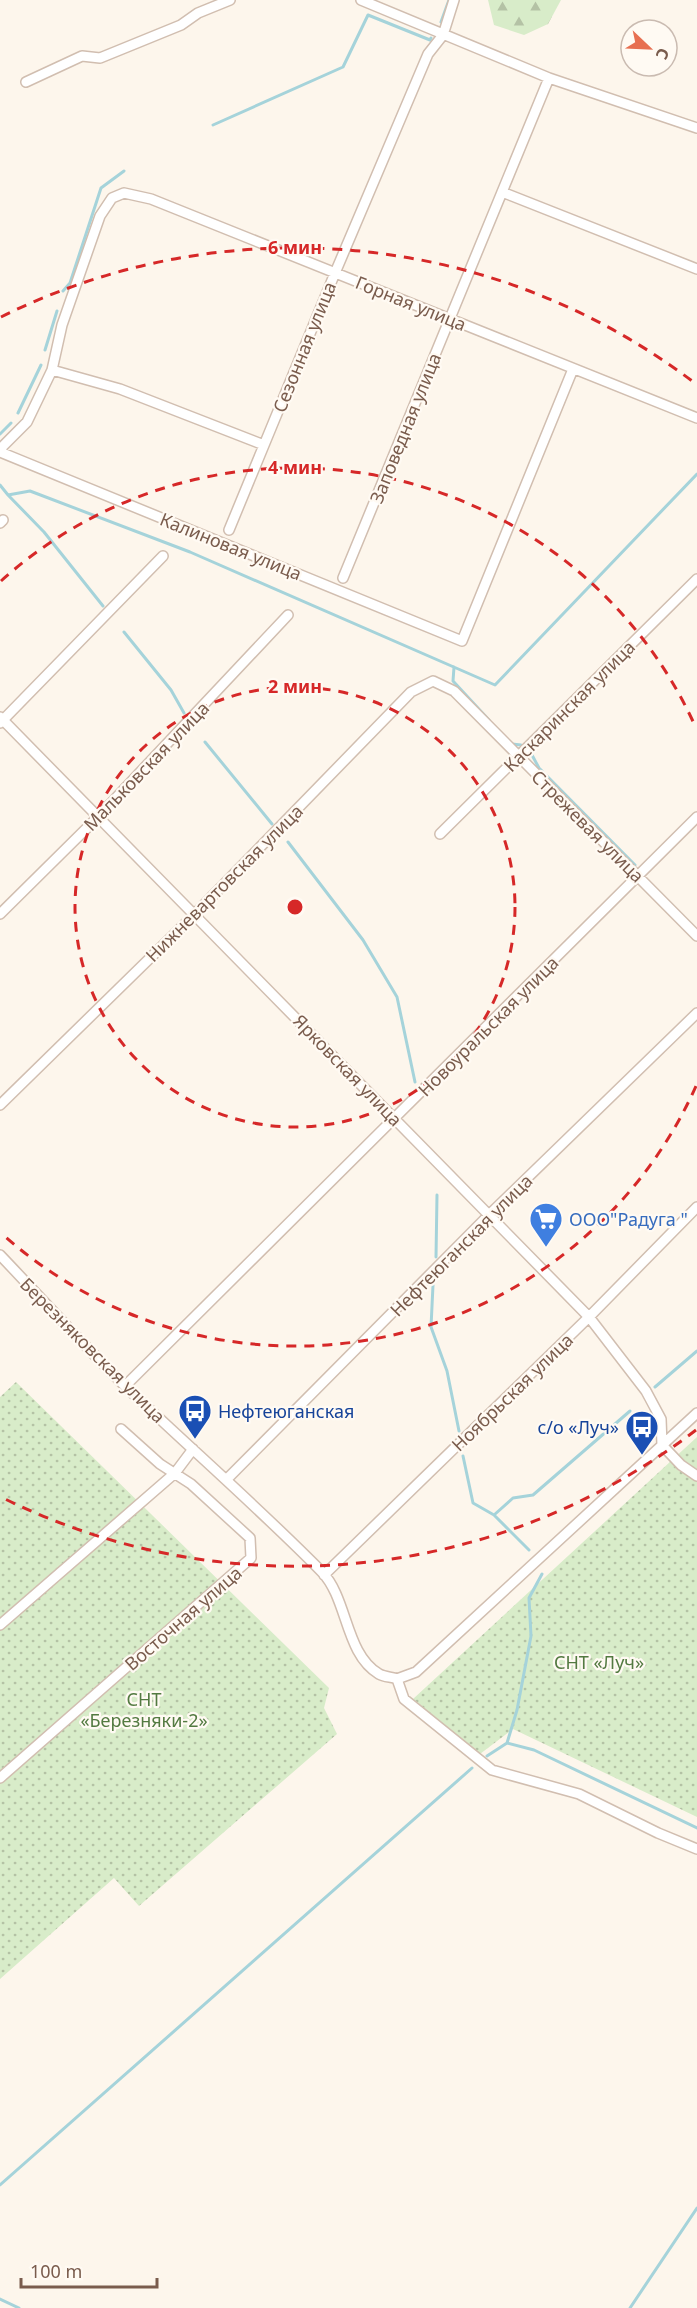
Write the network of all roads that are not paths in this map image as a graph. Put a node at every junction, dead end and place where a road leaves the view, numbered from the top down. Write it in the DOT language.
graph roads {
  1 [pos="230,0"];
  2 [pos="361,0"];
  3 [pos="454,0"];
  4 [pos="444,35"];
  5 [pos="549,78"];
  6 [pos="26,82"];
  7 [pos="697,128"];
  8 [pos="502,192"];
  9 [pos="697,269"];
  10 [pos="335,273"];
  11 [pos="450,319"];
  12 [pos="573,369"];
  13 [pos="52,370"];
  14 [pos="697,418"];
  15 [pos="264,445"];
  16 [pos="0,450"];
  17 [pos="229,530"];
  18 [pos="163,556"];
  19 [pos="343,578"];
  20 [pos="697,579"];
  21 [pos="288,615"];
  22 [pos="454,691"];
  23 [pos="1,720"];
  24 [pos="519,756"];
  25 [pos="98,817"];
  26 [pos="697,818"];
  27 [pos="440,834"];
  28 [pos="638,877"];
  29 [pos="0,914"];
  30 [pos="195,914"];
  31 [pos="697,936"];
  32 [pos="697,1013"];
  33 [pos="0,1105"];
  34 [pos="395,1118"];
  35 [pos="697,1207"];
  36 [pos="489,1215"];
  37 [pos="0,1256"];
  38 [pos="589,1317"];
  39 [pos="125,1386"];
  40 [pos="697,1413"];
  41 [pos="121,1429"];
  42 [pos="662,1446"];
  43 [pos="193,1449"];
  44 [pos="175,1473"];
  45 [pos="697,1476"];
  46 [pos="227,1479"];
  47 [pos="324,1575"];
  48 [pos="0,1625"];
  49 [pos="397,1679"];
  50 [pos="0,1778"];
  51 [pos="697,1848"];
  1 -- 6 [label="street"];
  2 -- 4 [label="street"];
  3 -- 4 [label="street"];
  4 -- 5 [label="street"];
  4 -- 10 [label="street, Сезонная улица"];
  5 -- 7 [label="street"];
  5 -- 8 [label="street, Заповедная улица"];
  8 -- 9 [label="street"];
  8 -- 11 [label="street, Заповедная улица"];
  10 -- 11 [label="street, Горная улица"];
  10 -- 13 [label="street, Горная улица"];
  10 -- 15 [label="street, Сезонная улица"];
  11 -- 12 [label="street, Горная улица"];
  11 -- 19 [label="street, Заповедная улица"];
  12 -- 14 [label="street, Горная улица"];
  12 -- 16 [label="street, Калиновая улица"];
  13 -- 15 [label="street"];
  13 -- 16 [label="street"];
  15 -- 17 [label="street, Сезонная улица"];
  18 -- 23 [label="street"];
  20 -- 24 [label="street, Каскаринская улица"];
  21 -- 25 [label="street, Мальковская улица"];
  22 -- 24 [label="street, Стрежевая улица"];
  22 -- 30 [label="street, Нижневартовская улица"];
  23 -- 25 [label="street, Ярковская улица"];
  24 -- 27 [label="street, Каскаринская улица"];
  24 -- 28 [label="street, Стрежевая улица"];
  25 -- 29 [label="street, Мальковская улица"];
  25 -- 30 [label="street, Ярковская улица"];
  26 -- 28 [label="street, Новоуральская улица"];
  28 -- 31 [label="street, Стрежевая улица"];
  28 -- 34 [label="street, Новоуральская улица"];
  30 -- 33 [label="street, Нижневартовская улица"];
  30 -- 34 [label="street, Ярковская улица"];
  32 -- 36 [label="street, Нефтеюганская улица"];
  34 -- 36 [label="street, Ярковская улица"];
  34 -- 39 [label="street, Новоуральская улица"];
  35 -- 38 [label="street, Ноябрьская улица"];
  36 -- 38 [label="street, Ярковская улица"];
  36 -- 46 [label="street, Нефтеюганская улица"];
  37 -- 39 [label="street, Березняковская улица"];
  38 -- 42 [label="street, Ярковская улица"];
  38 -- 47 [label="street, Ноябрьская улица"];
  39 -- 43 [label="street, Березняковская улица"];
  40 -- 42 [label="street"];
  41 -- 44 [label="street, Восточная улица"];
  42 -- 45 [label="street"];
  42 -- 49 [label="street"];
  43 -- 44 [label="street"];
  43 -- 46 [label="street, Березняковская улица"];
  44 -- 48 [label="street"];
  44 -- 50 [label="street, Восточная улица"];
  46 -- 47 [label="street, Березняковская улица"];
  47 -- 49 [label="street, Березняковская улица"];
  49 -- 51 [label="street"];
}
